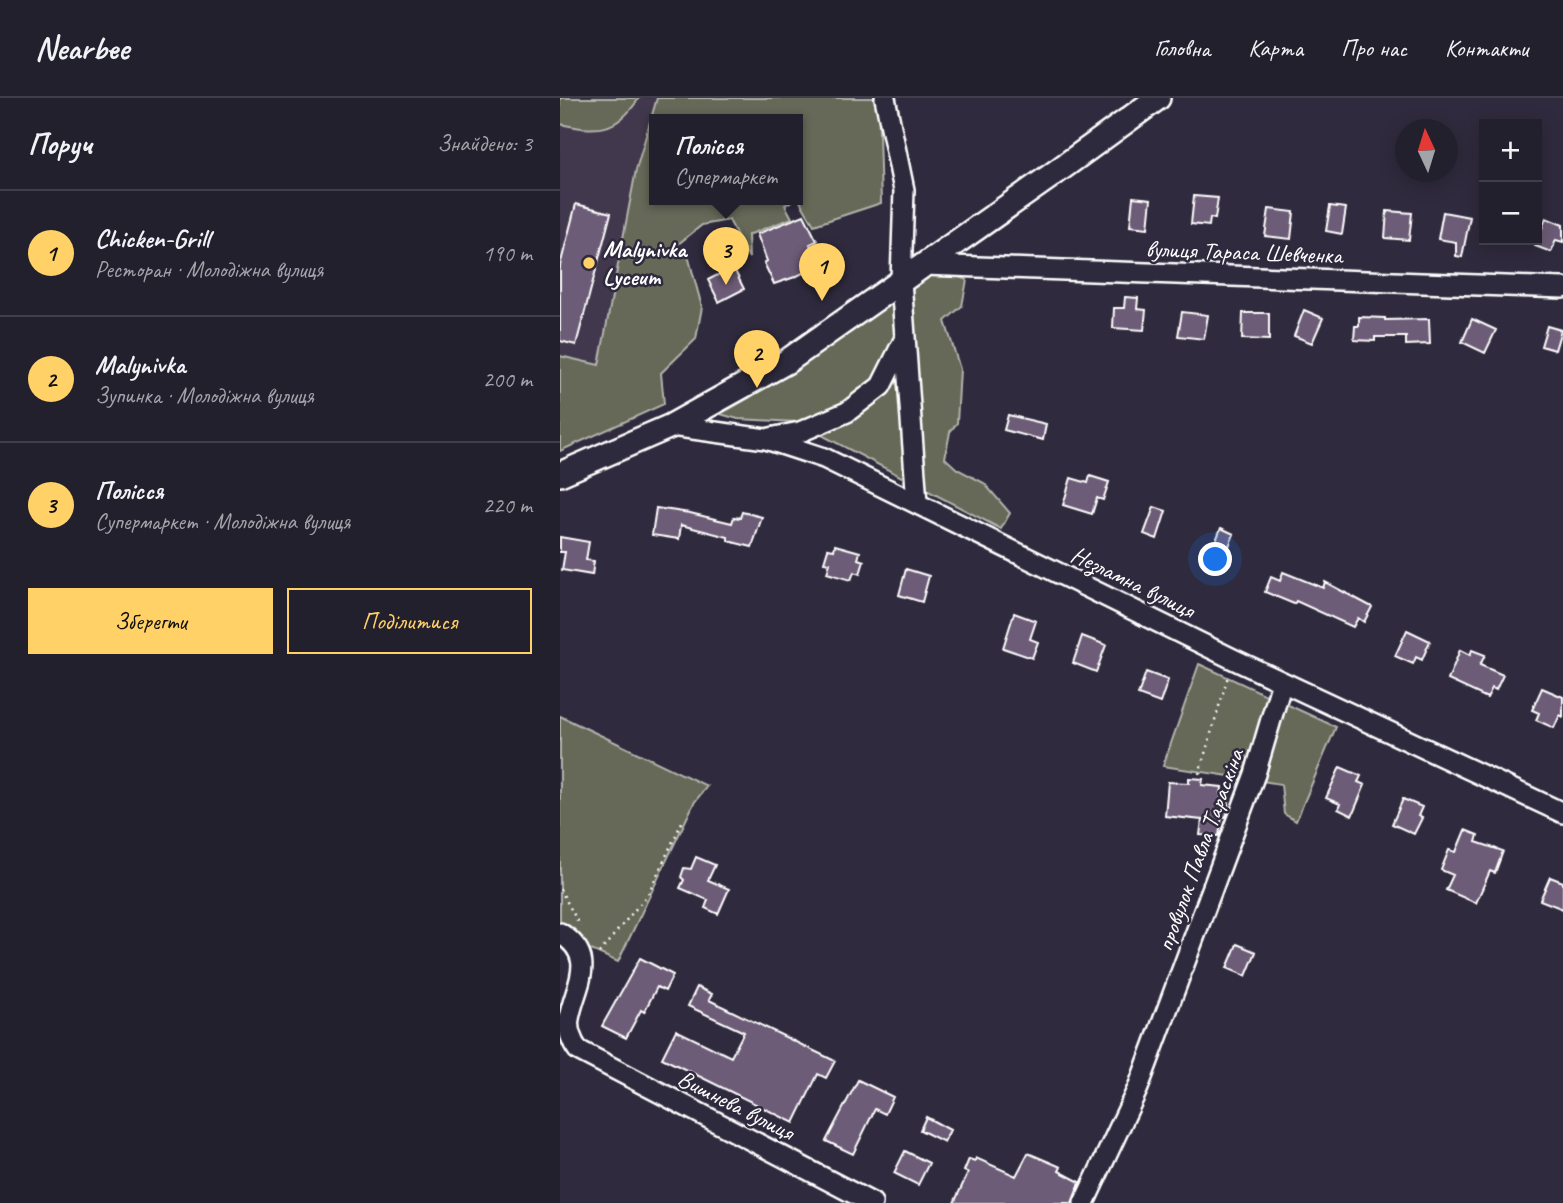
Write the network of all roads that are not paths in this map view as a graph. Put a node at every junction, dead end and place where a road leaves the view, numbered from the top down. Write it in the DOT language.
graph roads {
  1 [pos="885,98"];
  2 [pos="1158,98"];
  3 [pos="924,265"];
  4 [pos="901,281"];
  5 [pos="1563,288"];
  6 [pos="905,339"];
  7 [pos="671,426"];
  8 [pos="766,439"];
  9 [pos="560,474"];
  10 [pos="917,503"];
  11 [pos="1282,682"];
  12 [pos="1563,813"];
  13 [pos="560,933"];
  14 [pos="872,1203"];
  15 [pos="1084,1203"];
  1 -- 4 [label="street"];
  2 -- 3 [label="street"];
  3 -- 4 [label="street"];
  3 -- 5 [label="street, вулиця Тараса Шевченка"];
  4 -- 6 [label="street"];
  4 -- 7 [label="street"];
  6 -- 8 [label="street"];
  6 -- 10 [label="street"];
  7 -- 8 [label="street, Незламна вулиця"];
  7 -- 9 [label="street"];
  8 -- 10 [label="street, Незламна вулиця"];
  10 -- 11 [label="street, Незламна вулиця"];
  11 -- 12 [label="street, Незламна вулиця"];
  11 -- 15 [label="street, провулок Павла Тараскіна"];
  13 -- 14 [label="street, Вишнева вулиця"];
}
